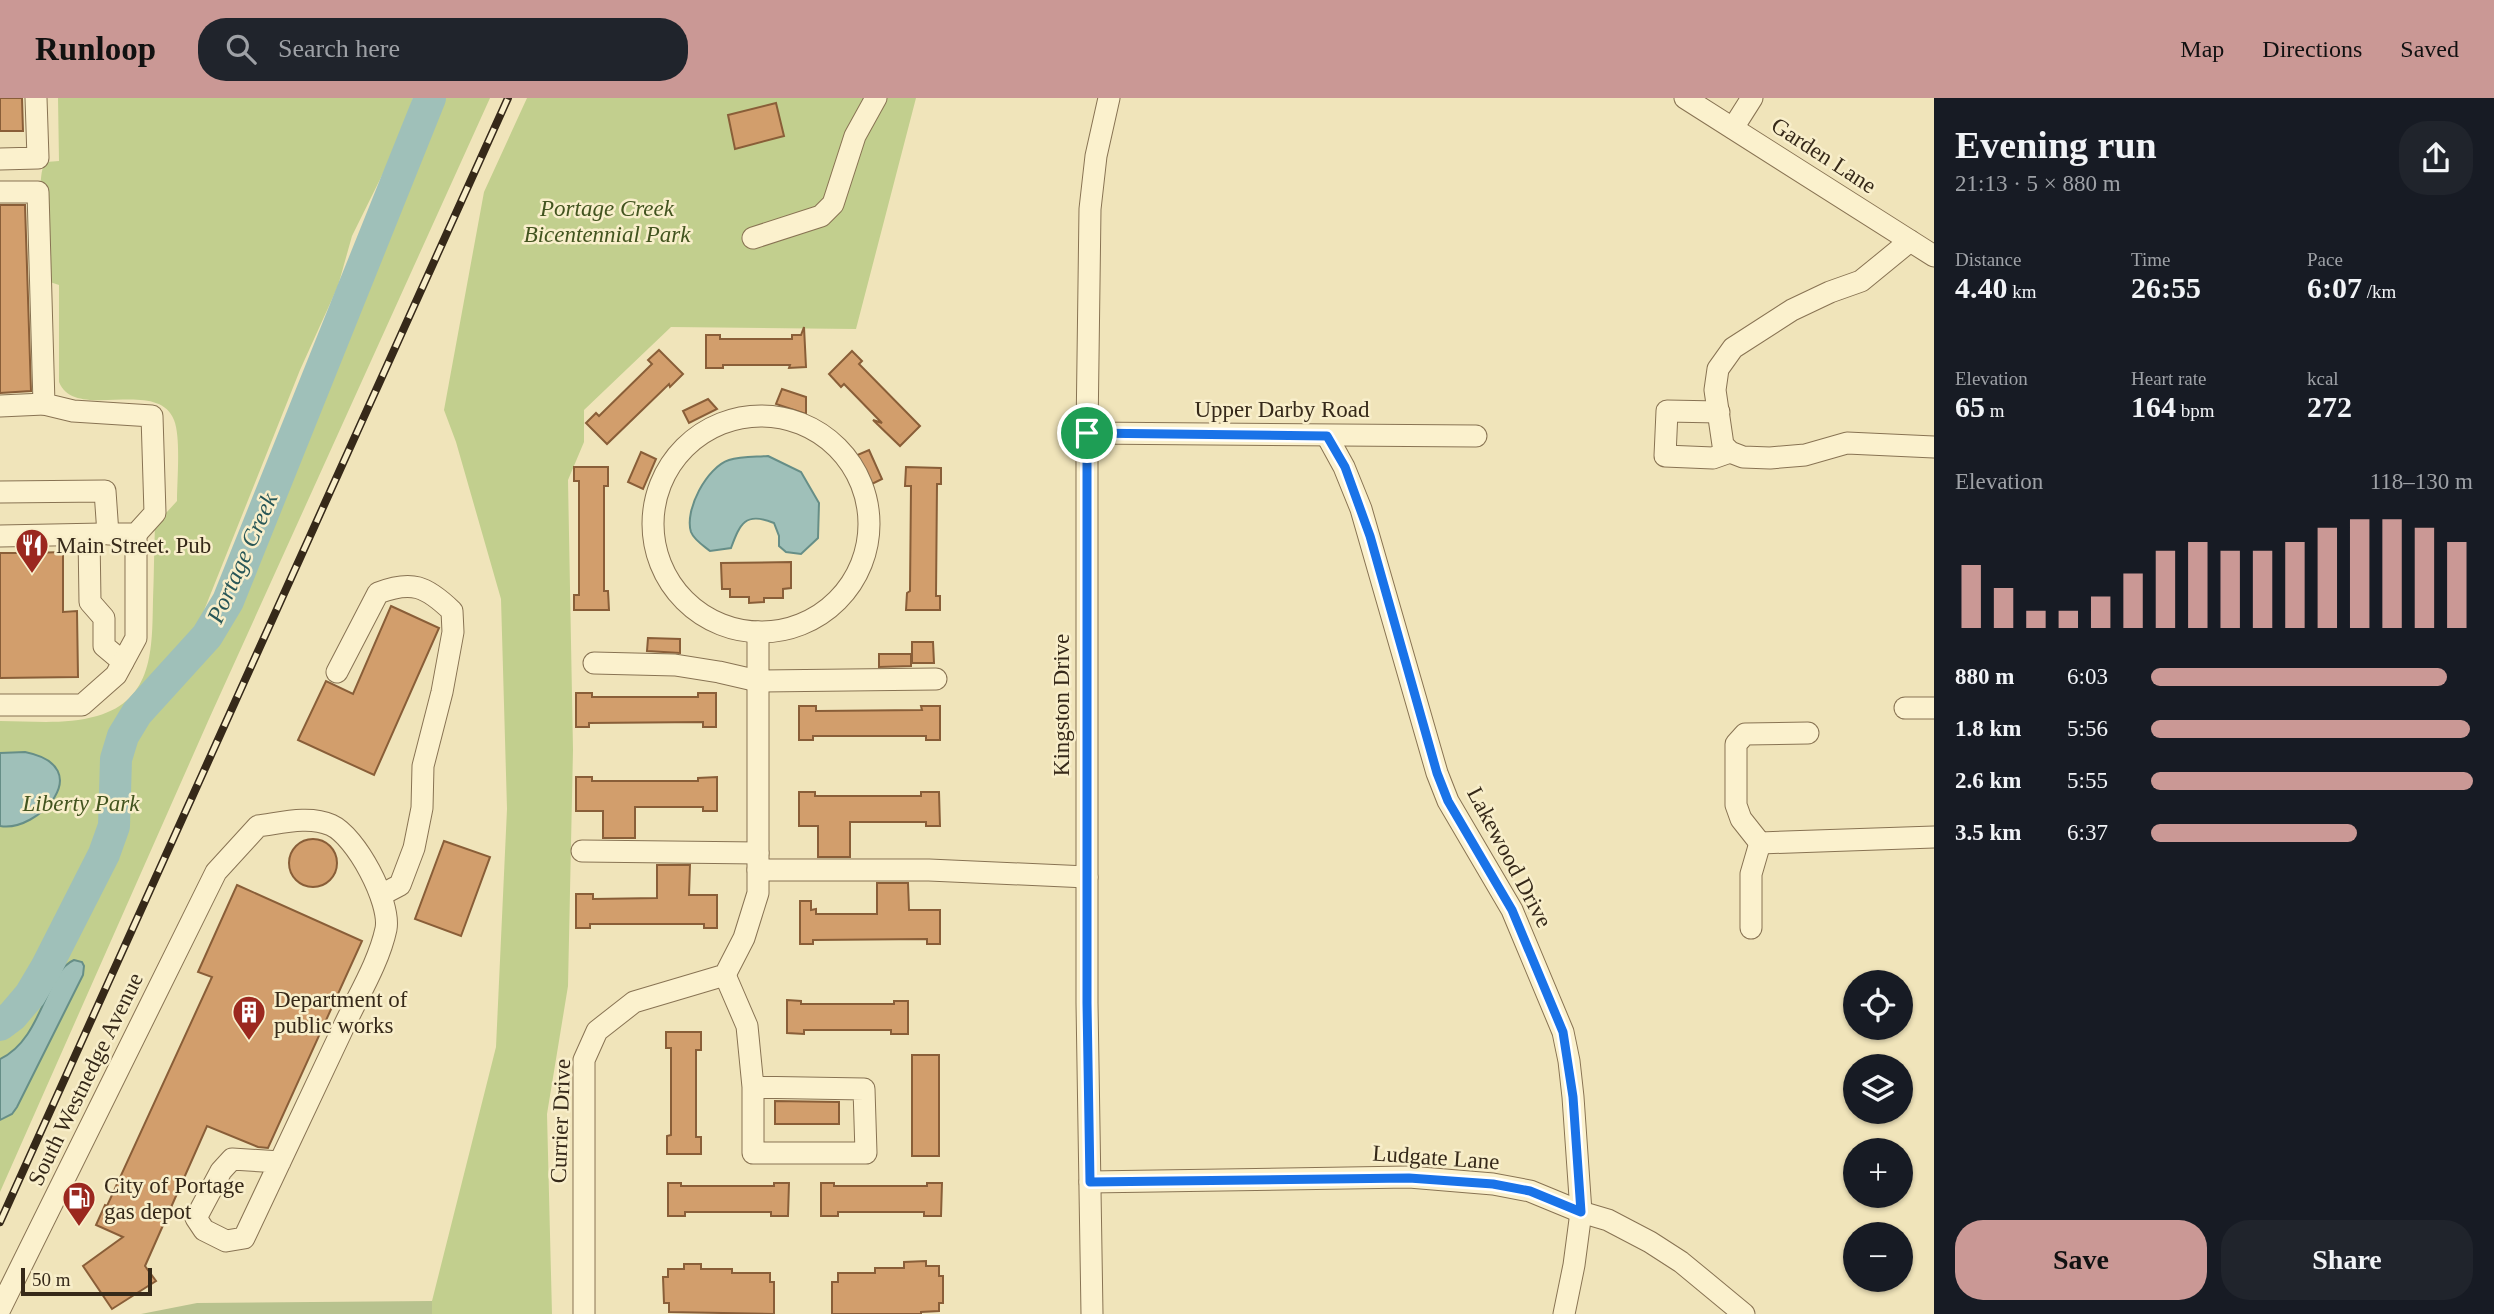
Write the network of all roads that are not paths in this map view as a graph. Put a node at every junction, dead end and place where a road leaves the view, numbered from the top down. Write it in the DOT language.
graph roads {
  1 [pos="36,98"];
  2 [pos="876,98"];
  3 [pos="1109,98"];
  4 [pos="1685,98"];
  5 [pos="1752,98"];
  6 [pos="1733,128"];
  7 [pos="0,159"];
  8 [pos="0,192"];
  9 [pos="753,238"];
  10 [pos="1910,241"];
  11 [pos="1934,256"];
  12 [pos="44,404"];
  13 [pos="0,406"];
  14 [pos="1719,412"];
  15 [pos="1087,433"];
  16 [pos="1327,436"];
  17 [pos="1476,436"];
  18 [pos="1934,447"];
  19 [pos="1730,452"];
  20 [pos="0,492"];
  21 [pos="136,534"];
  22 [pos="99,535"];
  23 [pos="0,536"];
  24 [pos="758,632"];
  25 [pos="123,662"];
  26 [pos="594,663"];
  27 [pos="337,673"];
  28 [pos="936,679"];
  29 [pos="758,681"];
  30 [pos="0,705"];
  31 [pos="1905,708"];
  32 [pos="1934,708"];
  33 [pos="1808,733"];
  34 [pos="1934,837"];
  35 [pos="1760,844"];
  36 [pos="582,851"];
  37 [pos="758,861"];
  38 [pos="1087,877"];
  39 [pos="381,895"];
  40 [pos="1751,928"];
  41 [pos="725,975"];
  42 [pos="753,1087"];
  43 [pos="280,1162"];
  44 [pos="1090,1182"];
  45 [pos="1581,1212"];
  46 [pos="0,1309"];
  47 [pos="584,1314"];
  48 [pos="1092,1314"];
  49 [pos="1564,1314"];
  50 [pos="1744,1314"];
  1 -- 7 [label="street"];
  2 -- 9 [label="street"];
  3 -- 15 [label="street, Kingston Drive"];
  4 -- 6 [label="street, Garden Lane"];
  5 -- 6 [label="street"];
  6 -- 10 [label="street, Garden Lane"];
  8 -- 12 [label="street"];
  10 -- 11 [label="street, Garden Lane"];
  10 -- 14 [label="street"];
  12 -- 13 [label="street"];
  12 -- 21 [label="street"];
  14 -- 19 [label="street"];
  14 -- 19 [label="street"];
  15 -- 16 [label="street, Upper Darby Road"];
  15 -- 38 [label="street, Kingston Drive"];
  16 -- 17 [label="street, Upper Darby Road"];
  16 -- 45 [label="street, Lakewood Drive"];
  18 -- 19 [label="street"];
  20 -- 22 [label="street"];
  21 -- 22 [label="street"];
  21 -- 25 [label="street"];
  22 -- 23 [label="street"];
  22 -- 25 [label="street"];
  24 -- 24 [label="street"];
  24 -- 29 [label="street"];
  25 -- 30 [label="street"];
  26 -- 29 [label="street"];
  27 -- 39 [label="street"];
  28 -- 29 [label="street"];
  29 -- 37 [label="street"];
  31 -- 32 [label="street"];
  33 -- 35 [label="street"];
  34 -- 35 [label="street"];
  35 -- 40 [label="street"];
  36 -- 37 [label="street"];
  37 -- 38 [label="street"];
  37 -- 41 [label="street"];
  38 -- 44 [label="street, Kingston Drive"];
  39 -- 43 [label="street"];
  39 -- 46 [label="street, South Westnedge Avenue"];
  41 -- 42 [label="street"];
  41 -- 47 [label="street, Currier Drive"];
  42 -- 42 [label="street"];
  44 -- 45 [label="street, Ludgate Lane"];
  44 -- 48 [label="street, Kingston Drive"];
  45 -- 49 [label="street, Lakewood Drive"];
  45 -- 50 [label="street, Ludgate Lane"];
}
